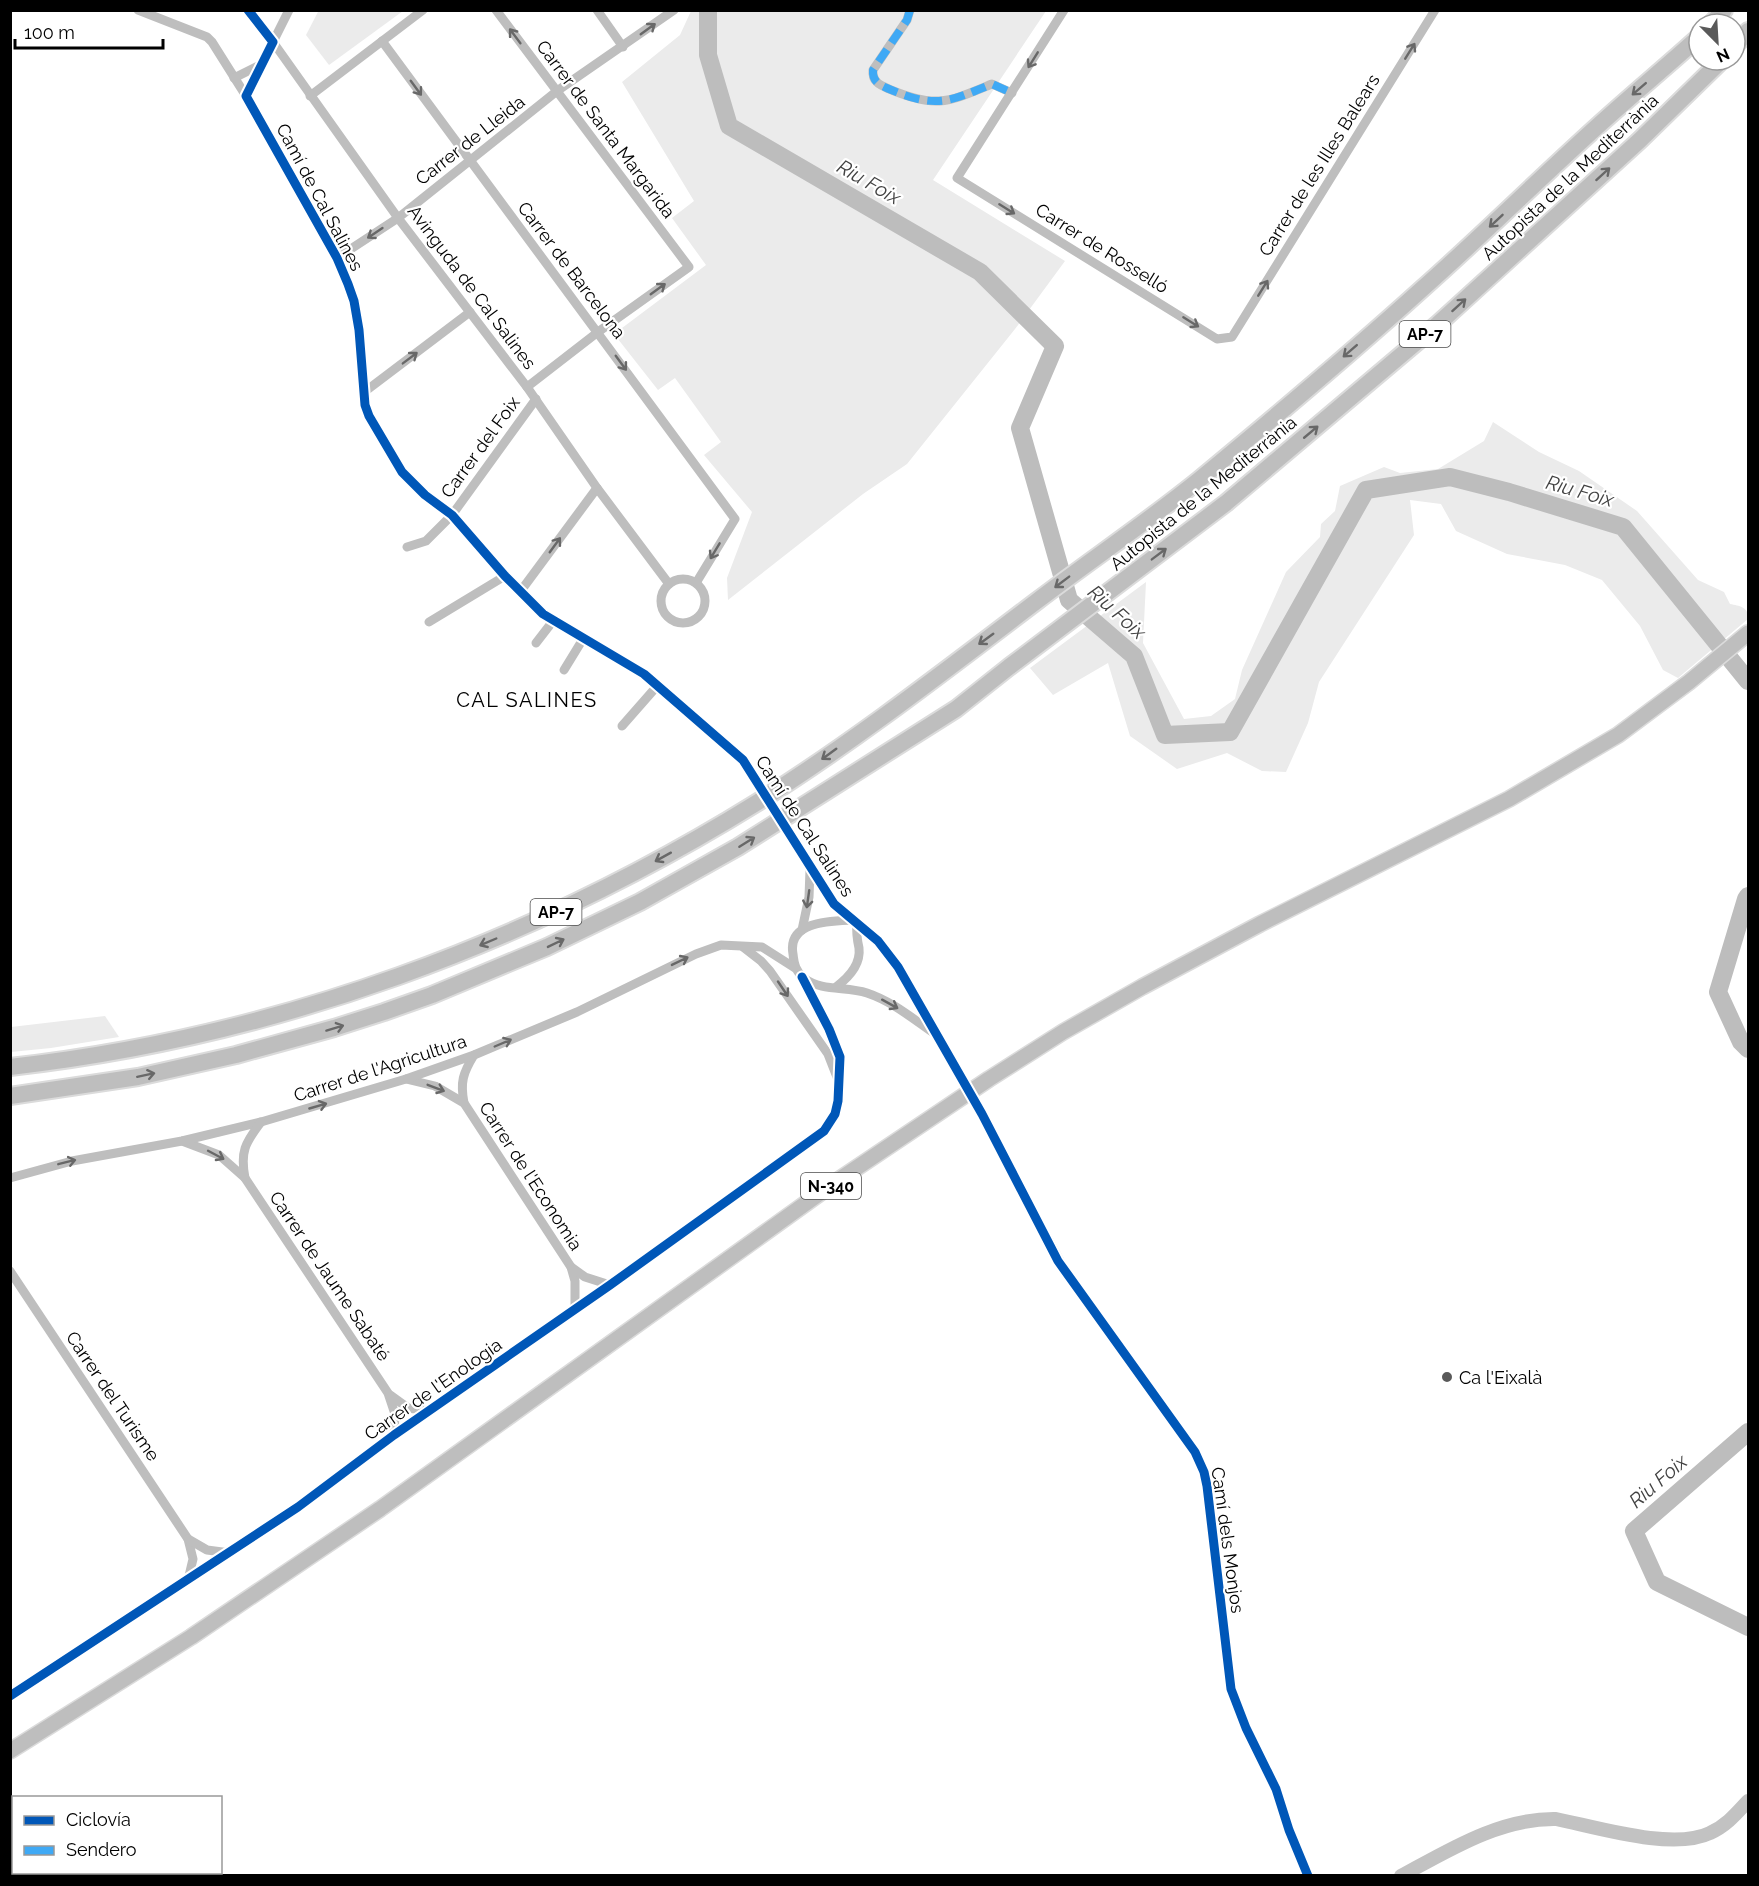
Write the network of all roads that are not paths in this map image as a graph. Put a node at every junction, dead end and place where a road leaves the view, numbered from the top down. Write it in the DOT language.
graph roads {
  1 [pos="138,10"];
  2 [pos="248,10"];
  3 [pos="289,10"];
  4 [pos="423,10"];
  5 [pos="496,10"];
  6 [pos="597,10"];
  7 [pos="674,10"];
  8 [pos="910,10"];
  9 [pos="1064,10"];
  10 [pos="1435,10"];
  11 [pos="382,41"];
  12 [pos="273,42"];
  13 [pos="623,47"];
  14 [pos="1687,47"];
  15 [pos="262,64"];
  16 [pos="1710,72"];
  17 [pos="234,78"];
  18 [pos="557,92"];
  19 [pos="1012,93"];
  20 [pos="246,96"];
  21 [pos="310,96"];
  22 [pos="469,160"];
  23 [pos="398,218"];
  24 [pos="337,258"];
  25 [pos="470,312"];
  26 [pos="598,332"];
  27 [pos="1232,337"];
  28 [pos="527,387"];
  29 [pos="363,393"];
  30 [pos="536,399"];
  31 [pos="597,488"];
  32 [pos="452,515"];
  33 [pos="407,548"];
  34 [pos="504,576"];
  35 [pos="696,583"];
  36 [pos="669,584"];
  37 [pos="520,592"];
  38 [pos="553,621"];
  39 [pos="429,622"];
  40 [pos="1749,633"];
  41 [pos="584,639"];
  42 [pos="536,644"];
  43 [pos="564,670"];
  44 [pos="658,685"];
  45 [pos="622,726"];
  46 [pos="810,869"];
  47 [pos="854,922"];
  48 [pos="802,930"];
  49 [pos="743,947"];
  50 [pos="795,968"];
  51 [pos="802,977"];
  52 [pos="836,987"];
  53 [pos="938,1036"];
  54 [pos="474,1055"];
  55 [pos="10,1067"];
  56 [pos="406,1079"];
  57 [pos="838,1080"];
  58 [pos="88,1085"];
  59 [pos="10,1096"];
  60 [pos="464,1103"];
  61 [pos="10,1105"];
  62 [pos="982,1114"];
  63 [pos="261,1122"];
  64 [pos="182,1141"];
  65 [pos="10,1178"];
  66 [pos="245,1178"];
  67 [pos="571,1267"];
  68 [pos="10,1271"];
  69 [pos="610,1285"];
  70 [pos="575,1310"];
  71 [pos="388,1393"];
  72 [pos="429,1411"];
  73 [pos="394,1435"];
  74 [pos="188,1539"];
  75 [pos="231,1553"];
  76 [pos="188,1580"];
  77 [pos="16,1689"];
  78 [pos="10,1696"];
  79 [pos="10,1751"];
  80 [pos="1749,1801"];
  81 [pos="1308,1875"];
  82 [pos="1401,1875"];
  1 -- 17 [label="street, Camí de Cal Salines"];
  2 -- 12 [label="street, Avinguda de Cal Salines"];
  3 -- 12 [label="street"];
  4 -- 11 [label="street"];
  18 -- 5 [label="street, Carrer de Santa Margarida, one-way"];
  6 -- 13 [label="street"];
  13 -- 7 [label="street, Carrer de Lleida, one-way"];
  8 -- 19 [label="street"];
  9 -- 19 [label="street, one-way"];
  27 -- 10 [label="street, Carrer de les Illes Balears, one-way"];
  11 -- 21 [label="street"];
  11 -- 22 [label="street, Carrer de Barcelona, one-way"];
  12 -- 15 [label="street"];
  12 -- 21 [label="street, Avinguda de Cal Salines"];
  13 -- 18 [label="street, Carrer de Lleida"];
  14 -- 55 [label="highway, Autopista de la Mediterrània / AP-7, one-way"];
  15 -- 17 [label="street"];
  15 -- 20 [label="street"];
  58 -- 16 [label="highway, Autopista de la Mediterrània / AP-7, one-way"];
  17 -- 20 [label="street, Camí de Cal Salines"];
  18 -- 22 [label="street, Carrer de Lleida"];
  26 -- 18 [label="street, Carrer de Santa Margarida, one-way"];
  19 -- 27 [label="street, Carrer de Rosselló, one-way"];
  20 -- 24 [label="street, Camí de Cal Salines"];
  21 -- 23 [label="street, Avinguda de Cal Salines"];
  22 -- 23 [label="street, Carrer de Lleida"];
  22 -- 26 [label="street, Carrer de Barcelona"];
  23 -- 24 [label="street, Carrer de Lleida, one-way"];
  23 -- 25 [label="street, Avinguda de Cal Salines"];
  24 -- 29 [label="street, Camí de Cal Salines"];
  25 -- 28 [label="street, Avinguda de Cal Salines"];
  29 -- 25 [label="street, one-way"];
  26 -- 28 [label="street"];
  26 -- 35 [label="street, Carrer de Barcelona, one-way"];
  28 -- 30 [label="street, Avinguda de Cal Salines"];
  29 -- 32 [label="street, Camí de Cal Salines"];
  30 -- 31 [label="street, Avinguda de Cal Salines"];
  30 -- 32 [label="street, Carrer del Foix"];
  31 -- 36 [label="street, Avinguda de Cal Salines"];
  37 -- 31 [label="street, one-way"];
  32 -- 33 [label="street, Carrer del Foix"];
  32 -- 34 [label="street, Camí de Cal Salines"];
  34 -- 37 [label="street, Camí de Cal Salines"];
  34 -- 39 [label="street"];
  35 -- 36 [label="street"];
  35 -- 36 [label="street"];
  37 -- 38 [label="street, Camí de Cal Salines"];
  38 -- 41 [label="street, Camí de Cal Salines"];
  38 -- 42 [label="street"];
  40 -- 79 [label="highway, N-340"];
  41 -- 43 [label="street"];
  41 -- 44 [label="street, Camí de Cal Salines"];
  44 -- 45 [label="street"];
  44 -- 46 [label="street, Camí de Cal Salines, bridge"];
  46 -- 47 [label="street, Camí de Cal Salines"];
  46 -- 48 [label="street, one-way"];
  47 -- 48 [label="street"];
  47 -- 52 [label="street"];
  47 -- 53 [label="street, Camí de Cal Salines"];
  48 -- 50 [label="street"];
  49 -- 50 [label="street, Carrer de l'Agricultura"];
  54 -- 49 [label="street, Carrer de l'Agricultura, one-way"];
  49 -- 57 [label="street, one-way"];
  50 -- 51 [label="street"];
  51 -- 52 [label="street"];
  51 -- 57 [label="street, Carrer de l'Enologia"];
  52 -- 53 [label="street, one-way"];
  53 -- 62 [label="street, Camí de Cal Salines, bridge"];
  54 -- 56 [label="street, Carrer de l'Agricultura"];
  54 -- 60 [label="street, Carrer de l'Economia"];
  56 -- 60 [label="street, Carrer de l'Economia, one-way"];
  63 -- 56 [label="street, Carrer de l'Agricultura, one-way"];
  57 -- 69 [label="street, Carrer de l'Enologia"];
  58 -- 59 [label="highway, Autopista de la Mediterrània / AP-7"];
  58 -- 61 [label="highway"];
  60 -- 67 [label="street, Carrer de l'Economia"];
  62 -- 81 [label="street, Camí dels Monjos"];
  63 -- 64 [label="street, Carrer de l'Agricultura"];
  63 -- 66 [label="street"];
  65 -- 64 [label="street, Carrer de l'Agricultura, one-way"];
  64 -- 66 [label="street, Carrer de Jaume Sabaté, one-way"];
  66 -- 71 [label="street, Carrer de Jaume Sabaté"];
  67 -- 69 [label="street, Carrer de l'Economia"];
  67 -- 70 [label="street, Carrer de l'Economia"];
  68 -- 74 [label="street, Carrer del Turisme"];
  69 -- 70 [label="street, Carrer de l'Enologia"];
  70 -- 72 [label="street, Carrer de l'Enologia"];
  71 -- 72 [label="street, Carrer de Jaume Sabaté"];
  71 -- 73 [label="street, Carrer de Jaume Sabaté"];
  72 -- 73 [label="street, Carrer de l'Enologia"];
  73 -- 75 [label="street, Carrer de l'Enologia"];
  74 -- 75 [label="street"];
  74 -- 76 [label="street, Carrer del Turisme"];
  75 -- 76 [label="street, Carrer de l'Enologia"];
  76 -- 77 [label="street, Carrer de l'Enologia"];
  77 -- 78 [label="street, Carrer de l'Enologia"];
  80 -- 82 [label="main road"];
}
